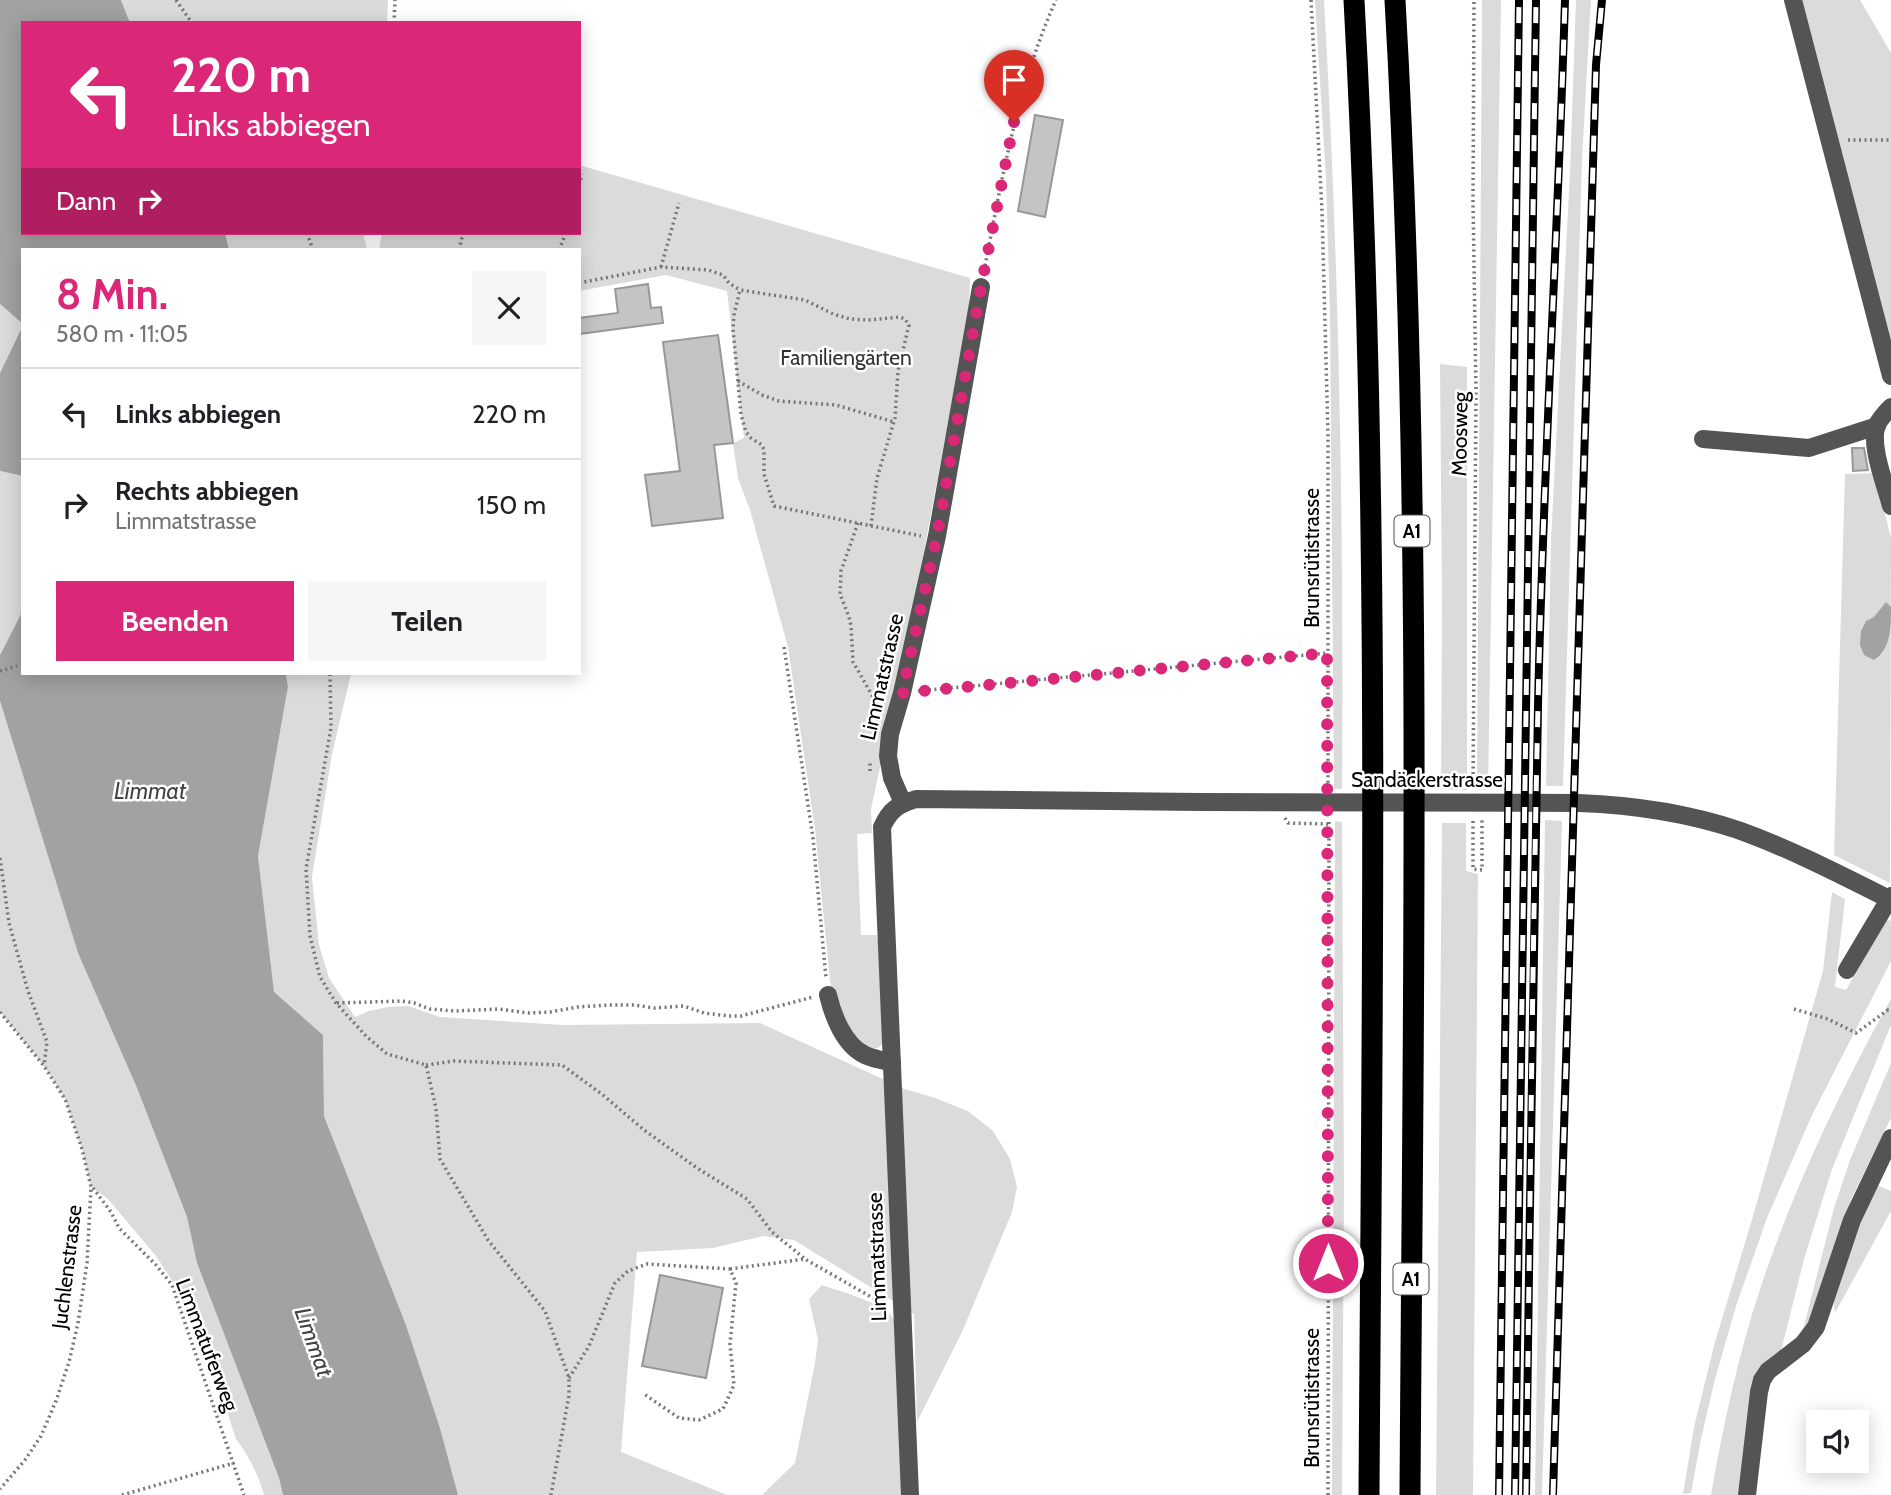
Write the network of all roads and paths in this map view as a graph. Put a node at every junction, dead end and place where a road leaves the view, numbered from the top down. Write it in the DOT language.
graph roads {
  1 [pos="176,0"];
  2 [pos="395,0"];
  3 [pos="1057,0"];
  4 [pos="1311,0"];
  5 [pos="1354,0"];
  6 [pos="1395,0"];
  7 [pos="1474,0"];
  8 [pos="1793,0"];
  9 [pos="191,21"];
  10 [pos="394,21"];
  11 [pos="1830,140"];
  12 [pos="1891,140"];
  13 [pos="582,174"];
  14 [pos="581,178"];
  15 [pos="679,203"];
  16 [pos="661,267"];
  17 [pos="581,283"];
  18 [pos="981,287"];
  19 [pos="740,290"];
  20 [pos="1891,376"];
  21 [pos="738,381"];
  22 [pos="1891,407"];
  23 [pos="894,422"];
  24 [pos="1877,426"];
  25 [pos="1703,439"];
  26 [pos="1891,506"];
  27 [pos="858,523"];
  28 [pos="871,526"];
  29 [pos="937,539"];
  30 [pos="785,647"];
  31 [pos="1327,653"];
  32 [pos="17,666"];
  33 [pos="0,671"];
  34 [pos="330,675"];
  35 [pos="902,693"];
  36 [pos="873,725"];
  37 [pos="870,757"];
  38 [pos="870,771"];
  39 [pos="1328,785"];
  40 [pos="1473,790"];
  41 [pos="903,803"];
  42 [pos="1324,806"];
  43 [pos="1473,816"];
  44 [pos="1284,817"];
  45 [pos="1482,817"];
  46 [pos="1329,824"];
  47 [pos="0,858"];
  48 [pos="1891,898"];
  49 [pos="1847,970"];
  50 [pos="828,995"];
  51 [pos="336,1003"];
  52 [pos="1794,1009"];
  53 [pos="0,1012"];
  54 [pos="1891,1012"];
  55 [pos="892,1063"];
  56 [pos="426,1065"];
  57 [pos="44,1066"];
  58 [pos="1891,1138"];
  59 [pos="91,1186"];
  60 [pos="804,1259"];
  61 [pos="730,1269"];
  62 [pos="902,1315"];
  63 [pos="569,1378"];
  64 [pos="644,1394"];
  65 [pos="234,1464"];
  66 [pos="0,1489"];
  67 [pos="122,1495"];
  68 [pos="244,1495"];
  69 [pos="551,1495"];
  70 [pos="909,1495"];
  71 [pos="1328,1495"];
  72 [pos="1369,1495"];
  73 [pos="1410,1495"];
  74 [pos="1747,1495"];
  1 -- 9 [label="path"];
  2 -- 10 [label="path"];
  3 -- 18 [label="path"];
  4 -- 31 [label="path, Brunsrütistrasse"];
  5 -- 72 [label="highway, A1"];
  6 -- 73 [label="highway, A1"];
  7 -- 40 [label="path, Moosweg"];
  8 -- 11 [label="street"];
  11 -- 12 [label="path"];
  11 -- 20 [label="street"];
  13 -- 14 [label="path"];
  15 -- 16 [label="path"];
  16 -- 17 [label="path"];
  16 -- 19 [label="path"];
  18 -- 29 [label="street, Limmatstrasse"];
  19 -- 21 [label="path"];
  19 -- 23 [label="path"];
  21 -- 23 [label="path"];
  21 -- 27 [label="path"];
  22 -- 24 [label="street"];
  23 -- 28 [label="path"];
  24 -- 25 [label="street"];
  24 -- 26 [label="street"];
  27 -- 28 [label="path"];
  27 -- 36 [label="path"];
  28 -- 29 [label="path"];
  29 -- 35 [label="street, Limmatstrasse"];
  30 -- 50 [label="path"];
  31 -- 35 [label="path"];
  31 -- 39 [label="path, Brunsrütistrasse"];
  32 -- 33 [label="path"];
  34 -- 51 [label="path"];
  35 -- 41 [label="street, Limmatstrasse"];
  37 -- 38 [label="path"];
  41 -- 42 [label="street, Sandäckerstrasse"];
  41 -- 55 [label="street, Limmatstrasse"];
  42 -- 46 [label="path, Brunsrütistrasse"];
  42 -- 48 [label="street, Sandäckerstrasse"];
  43 -- 45 [label="path"];
  44 -- 46 [label="path"];
  46 -- 71 [label="path, Brunsrütistrasse"];
  47 -- 57 [label="path"];
  48 -- 49 [label="street"];
  50 -- 51 [label="path"];
  50 -- 55 [label="street"];
  51 -- 56 [label="path"];
  52 -- 54 [label="path"];
  53 -- 57 [label="path, Juchlenstrasse"];
  55 -- 62 [label="street, Limmatstrasse"];
  56 -- 60 [label="path"];
  56 -- 63 [label="path"];
  57 -- 59 [label="path, Juchlenstrasse"];
  58 -- 74 [label="street"];
  59 -- 65 [label="path, Limmatuferweg"];
  59 -- 66 [label="path, Juchlenstrasse"];
  60 -- 61 [label="path"];
  60 -- 62 [label="path"];
  61 -- 63 [label="path"];
  61 -- 64 [label="path"];
  62 -- 70 [label="street, Limmatstrasse"];
  63 -- 69 [label="path"];
  65 -- 67 [label="path"];
  65 -- 68 [label="path, Limmatuferweg"];
}
